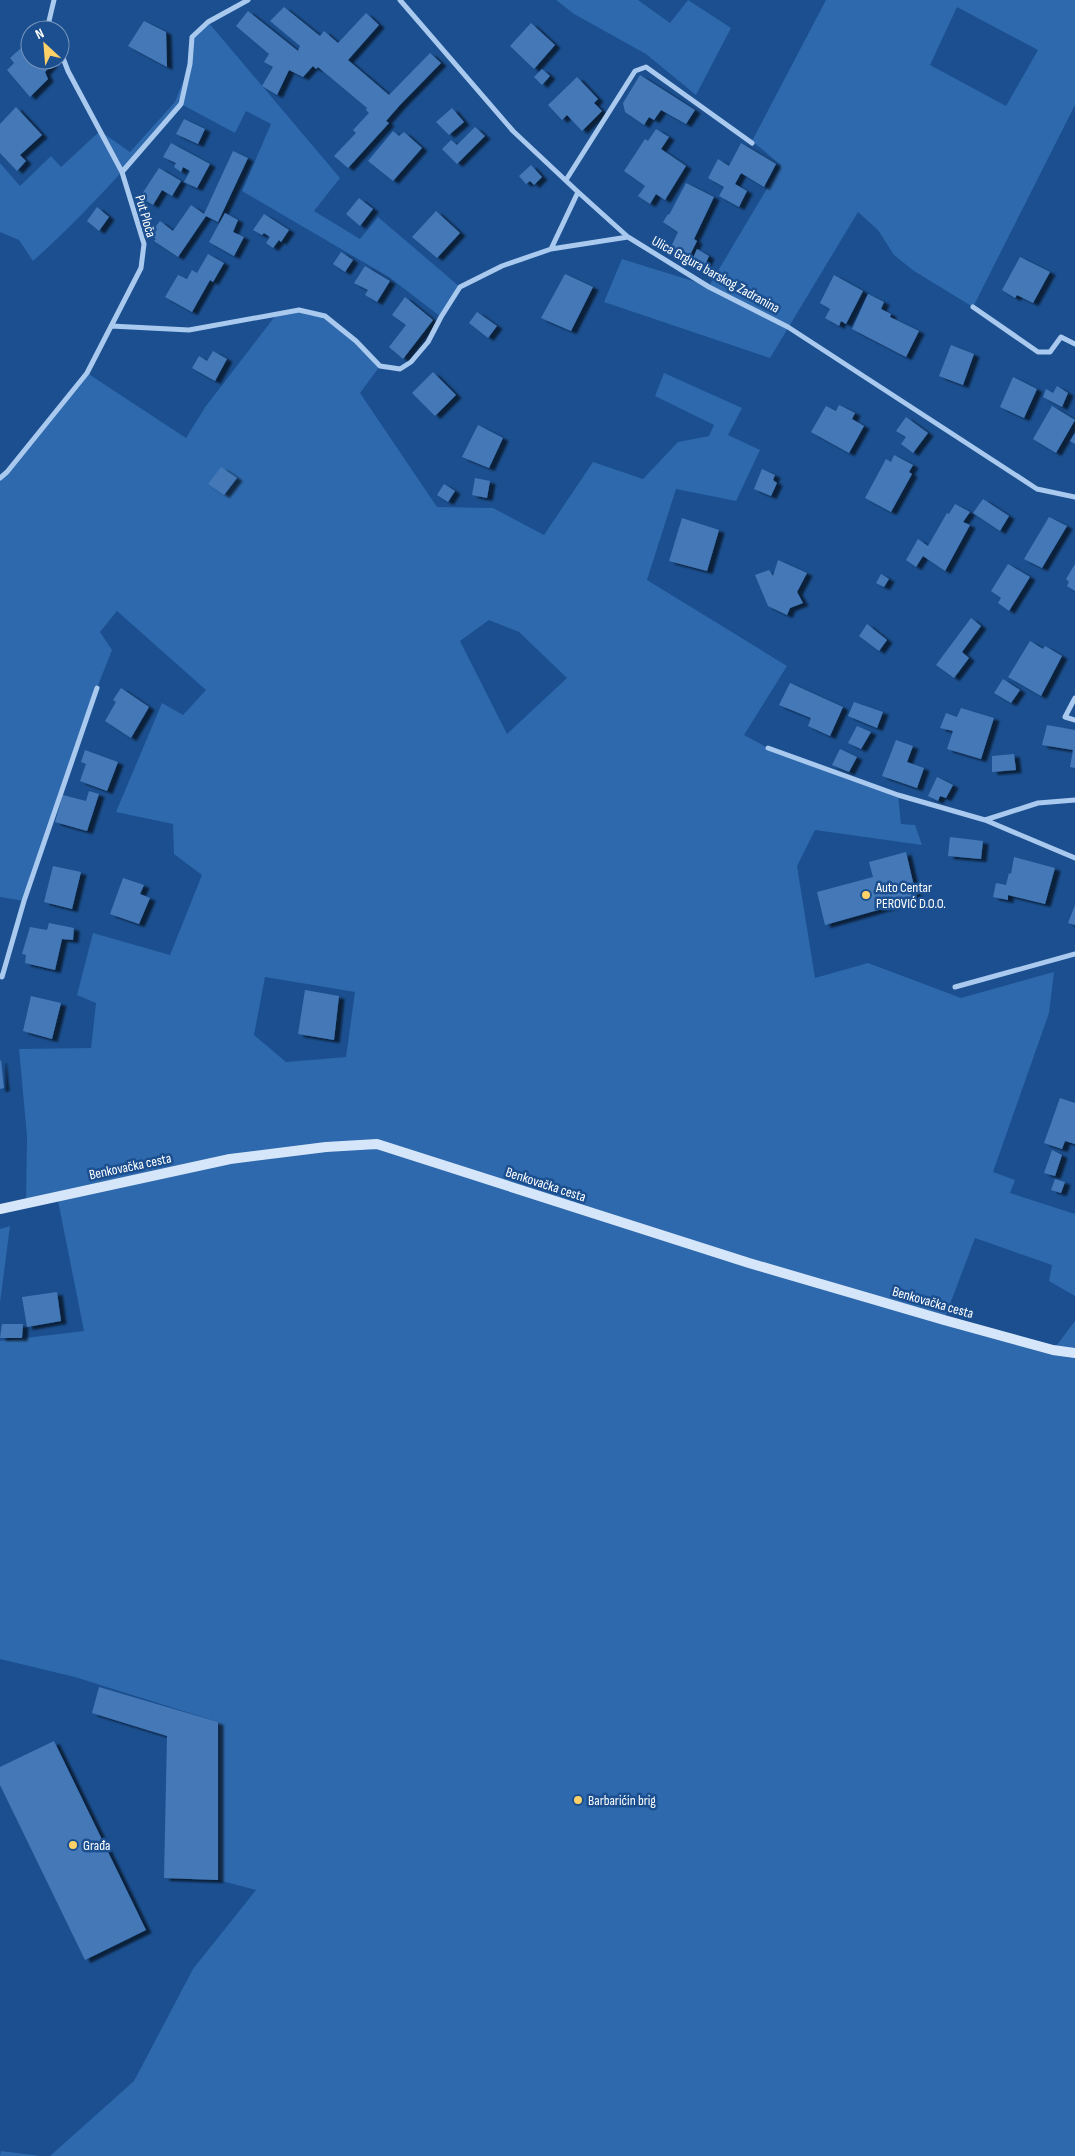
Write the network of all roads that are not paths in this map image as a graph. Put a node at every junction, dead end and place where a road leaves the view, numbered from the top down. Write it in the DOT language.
graph roads {
  1 [pos="54,0"];
  2 [pos="248,0"];
  3 [pos="400,0"];
  4 [pos="49,20"];
  5 [pos="68,70"];
  6 [pos="752,143"];
  7 [pos="122,172"];
  8 [pos="566,180"];
  9 [pos="578,192"];
  10 [pos="628,237"];
  11 [pos="551,249"];
  12 [pos="973,307"];
  13 [pos="111,326"];
  14 [pos="1075,344"];
  15 [pos="0,478"];
  16 [pos="1075,497"];
  17 [pos="97,688"];
  18 [pos="1075,698"];
  19 [pos="1075,720"];
  20 [pos="768,748"];
  21 [pos="1075,800"];
  22 [pos="985,820"];
  23 [pos="1075,858"];
  24 [pos="1075,954"];
  25 [pos="0,976"];
  26 [pos="955,987"];
  27 [pos="0,1209"];
  28 [pos="1075,1353"];
  1 -- 4 [label="street"];
  2 -- 7 [label="street"];
  3 -- 8 [label="street, Ulica Grgura barskog Zadranina"];
  5 -- 7 [label="street, Put Ploča"];
  6 -- 8 [label="street"];
  7 -- 13 [label="street, Put Ploča"];
  8 -- 9 [label="street, Ulica Grgura barskog Zadranina"];
  9 -- 10 [label="street, Ulica Grgura barskog Zadranina"];
  9 -- 11 [label="street"];
  10 -- 11 [label="street"];
  10 -- 16 [label="street, Ulica Grgura barskog Zadranina"];
  11 -- 13 [label="street"];
  12 -- 14 [label="street"];
  13 -- 15 [label="street, Put Ploča"];
  17 -- 25 [label="street"];
  18 -- 19 [label="street"];
  20 -- 22 [label="street"];
  21 -- 22 [label="street"];
  22 -- 23 [label="street"];
  24 -- 26 [label="street"];
  27 -- 28 [label="main road, Benkovačka cesta"];
}
